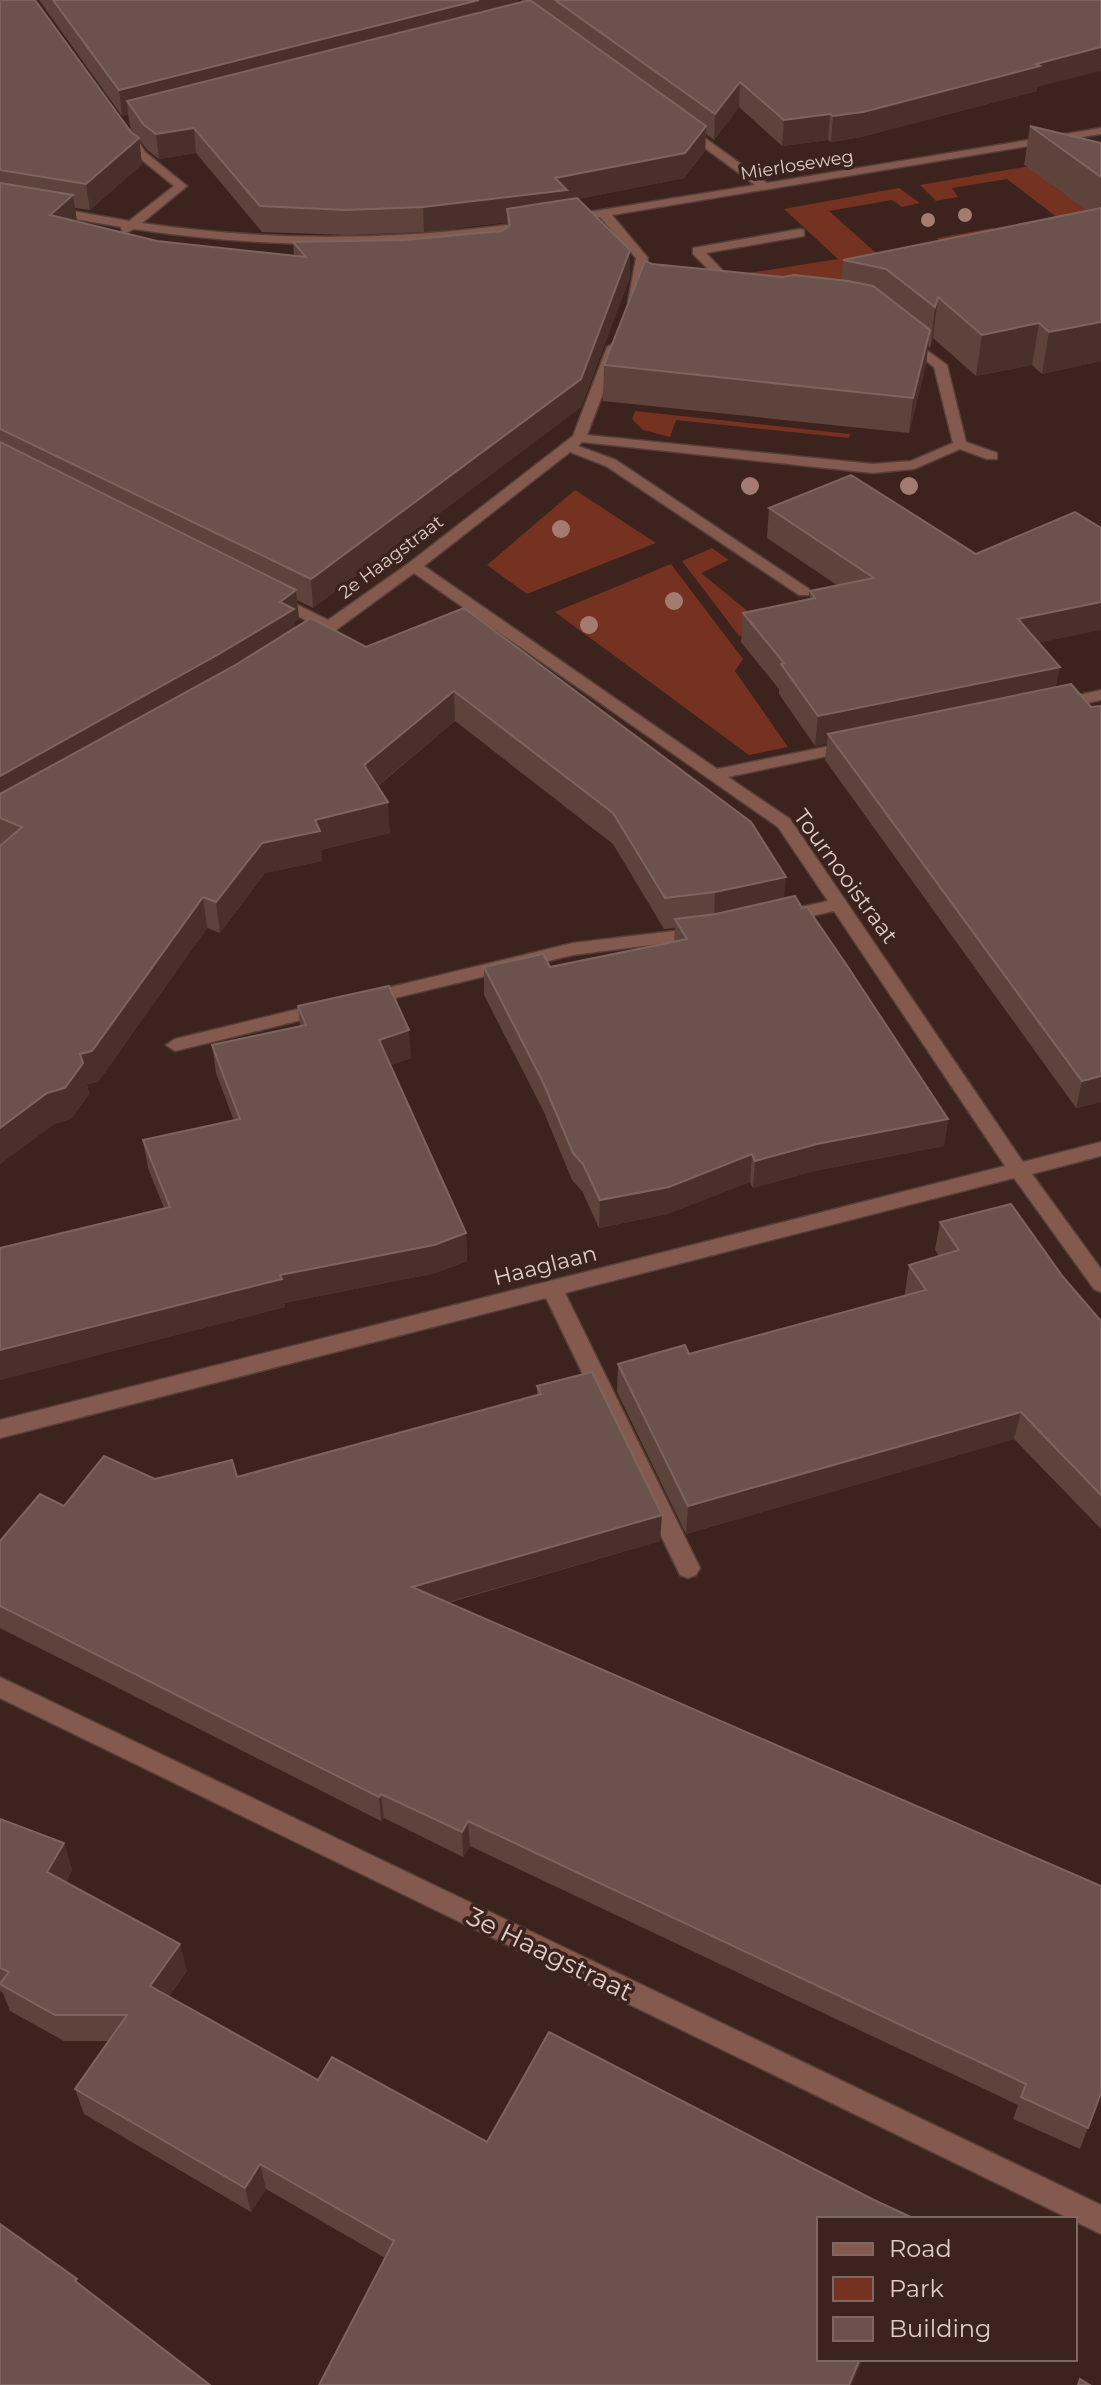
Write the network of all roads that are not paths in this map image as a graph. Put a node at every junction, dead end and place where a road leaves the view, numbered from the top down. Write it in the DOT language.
graph roads {
  1 [pos="136,118"];
  2 [pos="673,119"];
  3 [pos="1101,131"];
  4 [pos="767,188"];
  5 [pos="0,202"];
  6 [pos="604,214"];
  7 [pos="558,221"];
  8 [pos="543,223"];
  9 [pos="128,225"];
  10 [pos="800,233"];
  11 [pos="134,245"];
  12 [pos="700,294"];
  13 [pos="897,331"];
  14 [pos="574,443"];
  15 [pos="960,444"];
  16 [pos="992,456"];
  17 [pos="848,467"];
  18 [pos="858,486"];
  19 [pos="414,566"];
  20 [pos="262,592"];
  21 [pos="804,592"];
  22 [pos="331,627"];
  23 [pos="293,650"];
  24 [pos="1101,695"];
  25 [pos="1038,708"];
  26 [pos="870,743"];
  27 [pos="717,774"];
  28 [pos="839,904"];
  29 [pos="770,920"];
  30 [pos="714,932"];
  31 [pos="175,1045"];
  32 [pos="1101,1149"];
  33 [pos="1019,1171"];
  34 [pos="1101,1284"];
  35 [pos="552,1288"];
  36 [pos="0,1429"];
  37 [pos="688,1568"];
  38 [pos="0,1687"];
  39 [pos="1101,2220"];
  1 -- 9 [label="street"];
  2 -- 4 [label="street"];
  3 -- 4 [label="street, Mierloseweg"];
  4 -- 6 [label="street, Mierloseweg"];
  5 -- 9 [label="street"];
  6 -- 7 [label="street, Mierloseweg"];
  6 -- 14 [label="street"];
  8 -- 9 [label="street"];
  9 -- 11 [label="street"];
  10 -- 12 [label="street"];
  13 -- 15 [label="street"];
  14 -- 17 [label="street"];
  14 -- 19 [label="street, 2e Haagstraat"];
  14 -- 21 [label="street"];
  15 -- 16 [label="street"];
  15 -- 17 [label="street"];
  17 -- 18 [label="street"];
  19 -- 22 [label="street, 2e Haagstraat"];
  19 -- 27 [label="street, Tournooistraat"];
  20 -- 22 [label="street"];
  22 -- 23 [label="street, 2e Haagstraat"];
  24 -- 25 [label="street"];
  26 -- 27 [label="street"];
  27 -- 28 [label="street, Tournooistraat"];
  28 -- 29 [label="street"];
  28 -- 33 [label="street, Tournooistraat"];
  30 -- 31 [label="street"];
  32 -- 33 [label="street, Haaglaan"];
  33 -- 34 [label="street, Tournooistraat"];
  33 -- 35 [label="street, Haaglaan"];
  35 -- 36 [label="street, Haaglaan"];
  35 -- 37 [label="street"];
  38 -- 39 [label="street, 3e Haagstraat"];
}
